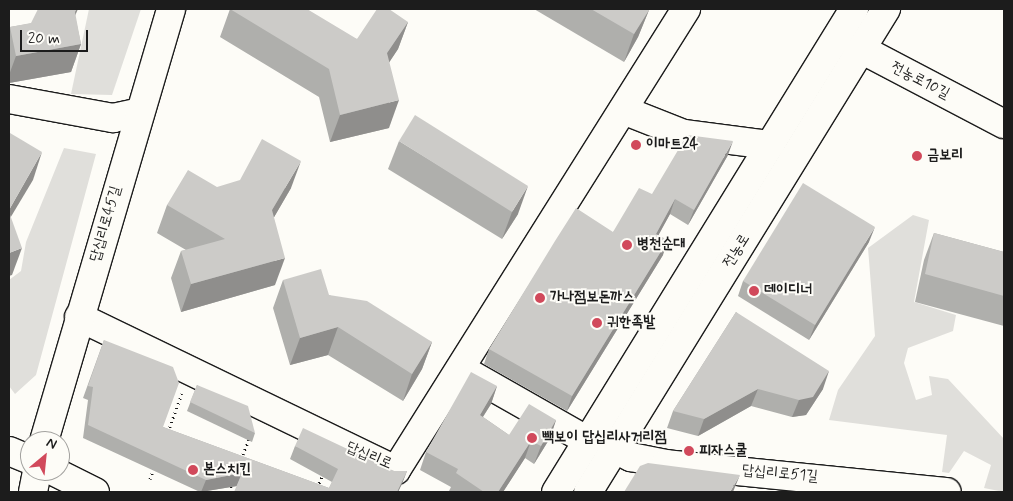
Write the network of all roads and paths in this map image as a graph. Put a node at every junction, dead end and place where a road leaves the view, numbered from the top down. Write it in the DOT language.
graph roads {
  1 [pos="171,9"];
  2 [pos="686,9"];
  3 [pos="854,9"];
  4 [pos="886,9"];
  5 [pos="837,36"];
  6 [pos="861,50"];
  7 [pos="9,99"];
  8 [pos="623,110"];
  9 [pos="137,114"];
  10 [pos="1004,124"];
  11 [pos="770,145"];
  12 [pos="79,317"];
  13 [pos="462,370"];
  14 [pos="190,371"];
  15 [pos="261,406"];
  16 [pos="47,431"];
  17 [pos="588,441"];
  18 [pos="338,442"];
  19 [pos="164,443"];
  20 [pos="615,449"];
  21 [pos="157,461"];
  22 [pos="238,466"];
  23 [pos="235,475"];
  24 [pos="150,478"];
  25 [pos="70,480"];
  26 [pos="751,482"];
  27 [pos="95,492"];
  28 [pos="229,492"];
  29 [pos="315,492"];
  30 [pos="556,492"];
  31 [pos="588,492"];
  32 [pos="946,492"];
  1 -- 9 [label="street, 답십리로45길"];
  2 -- 8 [label="street"];
  3 -- 5 [label="street, 전농로"];
  4 -- 6 [label="street, 전농로"];
  5 -- 6 [label="street, 전농로10길"];
  5 -- 11 [label="street, 전농로"];
  6 -- 10 [label="street, 전농로10길"];
  6 -- 20 [label="street, 전농로"];
  7 -- 9 [label="street"];
  8 -- 11 [label="street"];
  8 -- 13 [label="street"];
  9 -- 12 [label="street, 답십리로45길"];
  11 -- 17 [label="street, 전농로"];
  12 -- 14 [label="street"];
  12 -- 16 [label="street, 답십리로45길"];
  13 -- 17 [label="street"];
  13 -- 18 [label="street, 답십리로"];
  14 -- 15 [label="street"];
  14 -- 19 [label="path"];
  15 -- 18 [label="street"];
  15 -- 22 [label="path"];
  17 -- 30 [label="street, 전농로"];
  18 -- 29 [label="path, 답십리로"];
  20 -- 26 [label="street, 답십리로51길"];
  20 -- 31 [label="street, 전농로"];
  21 -- 24 [label="path"];
  23 -- 28 [label="path"];
  25 -- 27 [label="street"];
  26 -- 32 [label="street, 답십리로51길"];
}
